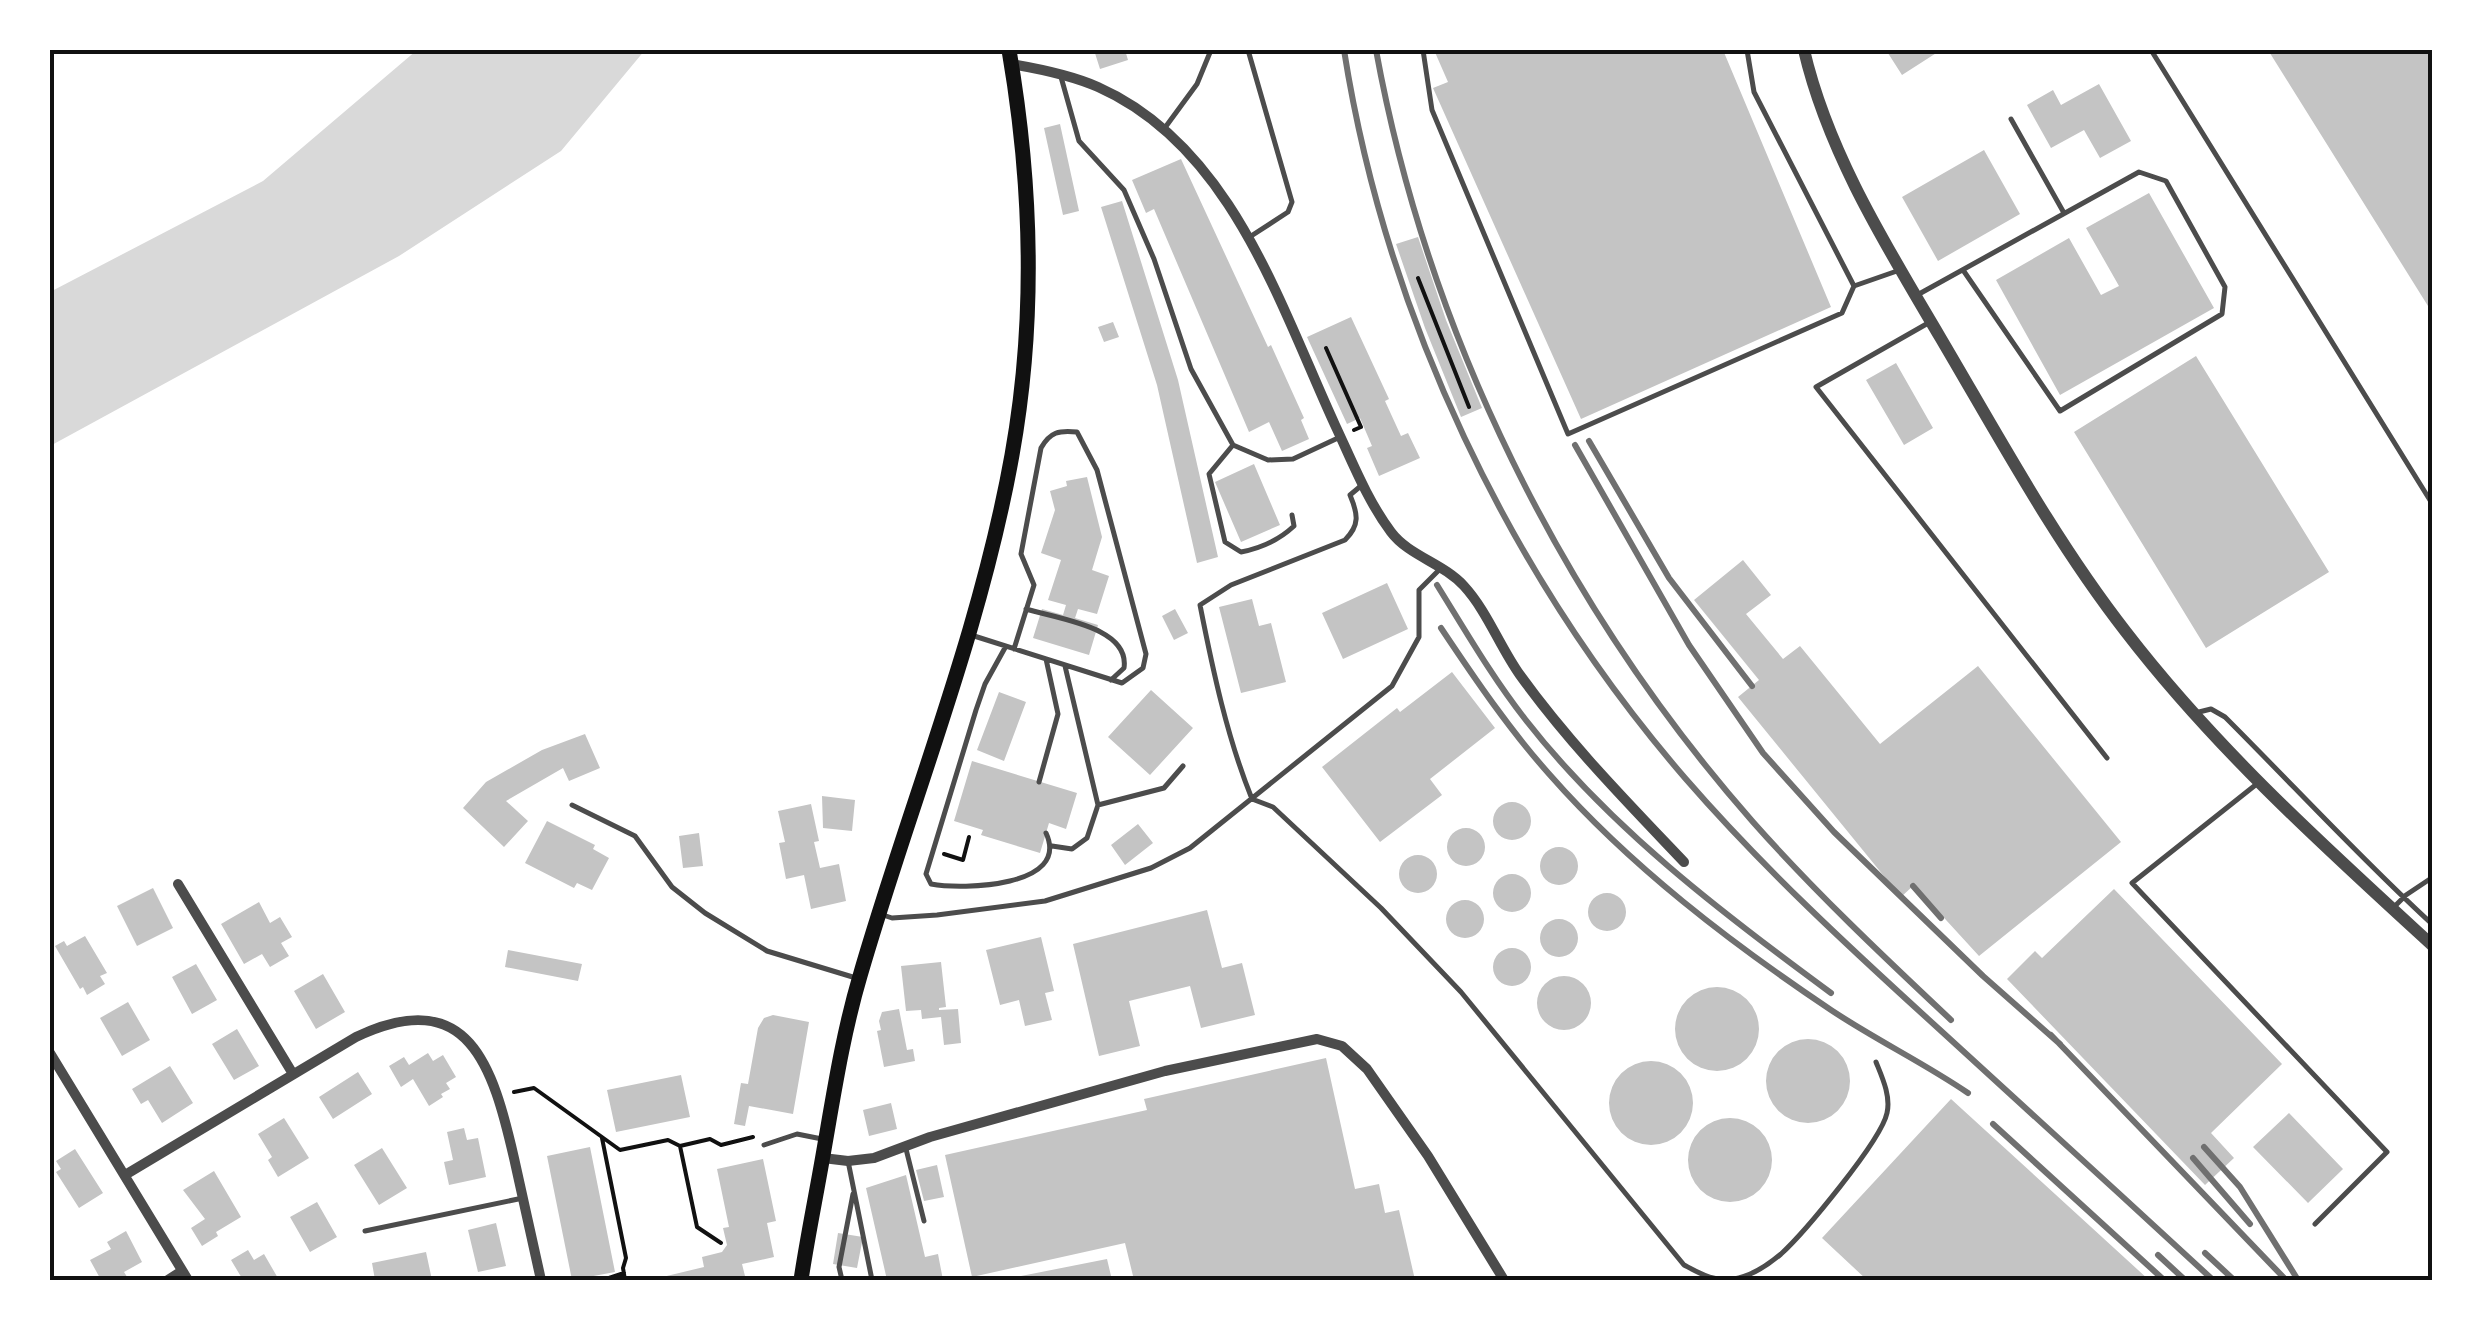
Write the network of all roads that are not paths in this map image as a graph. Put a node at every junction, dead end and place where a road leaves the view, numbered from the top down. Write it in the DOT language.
graph roads {
  1 [pos="1211,50"];
  2 [pos="1248,50"];
  3 [pos="1423,50"];
  4 [pos="1747,50"];
  5 [pos="1804,50"];
  6 [pos="2151,50"];
  7 [pos="1010,57"];
  8 [pos="1061,74"];
  9 [pos="2011,119"];
  10 [pos="1164,129"];
  11 [pos="2064,213"];
  12 [pos="1248,238"];
  13 [pos="1900,269"];
  14 [pos="1962,270"];
  15 [pos="1854,286"];
  16 [pos="1916,296"];
  17 [pos="1931,321"];
  18 [pos="1341,436"];
  19 [pos="1233,445"];
  20 [pos="1363,484"];
  21 [pos="2433,505"];
  22 [pos="1292,515"];
  23 [pos="1441,568"];
  24 [pos="1026,609"];
  25 [pos="968,634"];
  26 [pos="1006,646"];
  27 [pos="1014,648"];
  28 [pos="1046,659"];
  29 [pos="1064,665"];
  30 [pos="1111,680"];
  31 [pos="2192,714"];
  32 [pos="2106,758"];
  33 [pos="1183,766"];
  34 [pos="1039,782"];
  35 [pos="2258,783"];
  36 [pos="1252,799"];
  37 [pos="572,805"];
  38 [pos="1098,805"];
  39 [pos="1046,833"];
  40 [pos="1052,846"];
  41 [pos="1684,862"];
  42 [pos="2433,877"];
  43 [pos="178,884"];
  44 [pos="2403,897"];
  45 [pos="2392,909"];
  46 [pos="880,914"];
  47 [pos="2433,925"];
  48 [pos="2433,946"];
  49 [pos="859,978"];
  50 [pos="50,1053"];
  51 [pos="1876,1062"];
  52 [pos="293,1074"];
  53 [pos="825,1140"];
  54 [pos="764,1145"];
  55 [pos="905,1146"];
  56 [pos="822,1158"];
  57 [pos="848,1162"];
  58 [pos="125,1175"];
  59 [pos="854,1188"];
  60 [pos="522,1198"];
  61 [pos="924,1220"];
  62 [pos="2314,1224"];
  63 [pos="365,1231"];
  64 [pos="185,1275"];
  65 [pos="1712,1279"];
  66 [pos="168,1280"];
  67 [pos="540,1280"];
  68 [pos="801,1280"];
  69 [pos="842,1280"];
  70 [pos="872,1280"];
  71 [pos="1504,1280"];
  1 -- 10 [label="lane"];
  2 -- 12 [label="lane"];
  3 -- 15 [label="lane"];
  4 -- 15 [label="lane"];
  5 -- 13 [label="street"];
  6 -- 21 [label="lane"];
  7 -- 8 [label="street"];
  7 -- 25 [label="main road"];
  8 -- 10 [label="street"];
  8 -- 19 [label="lane"];
  9 -- 11 [label="lane"];
  10 -- 12 [label="street"];
  11 -- 14 [label="lane"];
  11 -- 14 [label="lane"];
  12 -- 18 [label="street"];
  13 -- 15 [label="lane"];
  13 -- 16 [label="street"];
  14 -- 16 [label="lane"];
  16 -- 17 [label="street"];
  17 -- 31 [label="street"];
  17 -- 32 [label="lane"];
  18 -- 19 [label="lane"];
  18 -- 20 [label="street"];
  19 -- 22 [label="lane"];
  20 -- 23 [label="street"];
  20 -- 36 [label="lane"];
  23 -- 36 [label="lane"];
  23 -- 41 [label="street"];
  24 -- 27 [label="lane"];
  24 -- 30 [label="lane"];
  24 -- 30 [label="lane"];
  25 -- 26 [label="lane"];
  25 -- 46 [label="main road"];
  26 -- 27 [label="lane"];
  26 -- 40 [label="lane"];
  27 -- 28 [label="lane"];
  28 -- 29 [label="lane"];
  28 -- 34 [label="lane"];
  29 -- 30 [label="lane"];
  29 -- 38 [label="lane"];
  31 -- 35 [label="street"];
  31 -- 44 [label="lane"];
  33 -- 38 [label="lane"];
  35 -- 45 [label="street"];
  35 -- 62 [label="lane"];
  36 -- 46 [label="lane"];
  36 -- 65 [label="lane"];
  37 -- 49 [label="lane"];
  38 -- 40 [label="lane"];
  39 -- 40 [label="lane"];
  42 -- 44 [label="lane"];
  43 -- 52 [label="street"];
  44 -- 45 [label="lane"];
  44 -- 47 [label="lane"];
  45 -- 48 [label="street"];
  46 -- 49 [label="main road"];
  49 -- 53 [label="main road"];
  50 -- 58 [label="street"];
  51 -- 65 [label="lane"];
  52 -- 58 [label="street"];
  52 -- 60 [label="street"];
  53 -- 54 [label="lane"];
  53 -- 56 [label="main road"];
  55 -- 57 [label="street"];
  55 -- 61 [label="lane"];
  55 -- 71 [label="street"];
  56 -- 57 [label="street"];
  56 -- 68 [label="main road"];
  57 -- 59 [label="lane"];
  58 -- 64 [label="street"];
  59 -- 69 [label="lane"];
  59 -- 70 [label="lane"];
  60 -- 63 [label="lane"];
  60 -- 67 [label="street"];
  64 -- 66 [label="street"];
}
